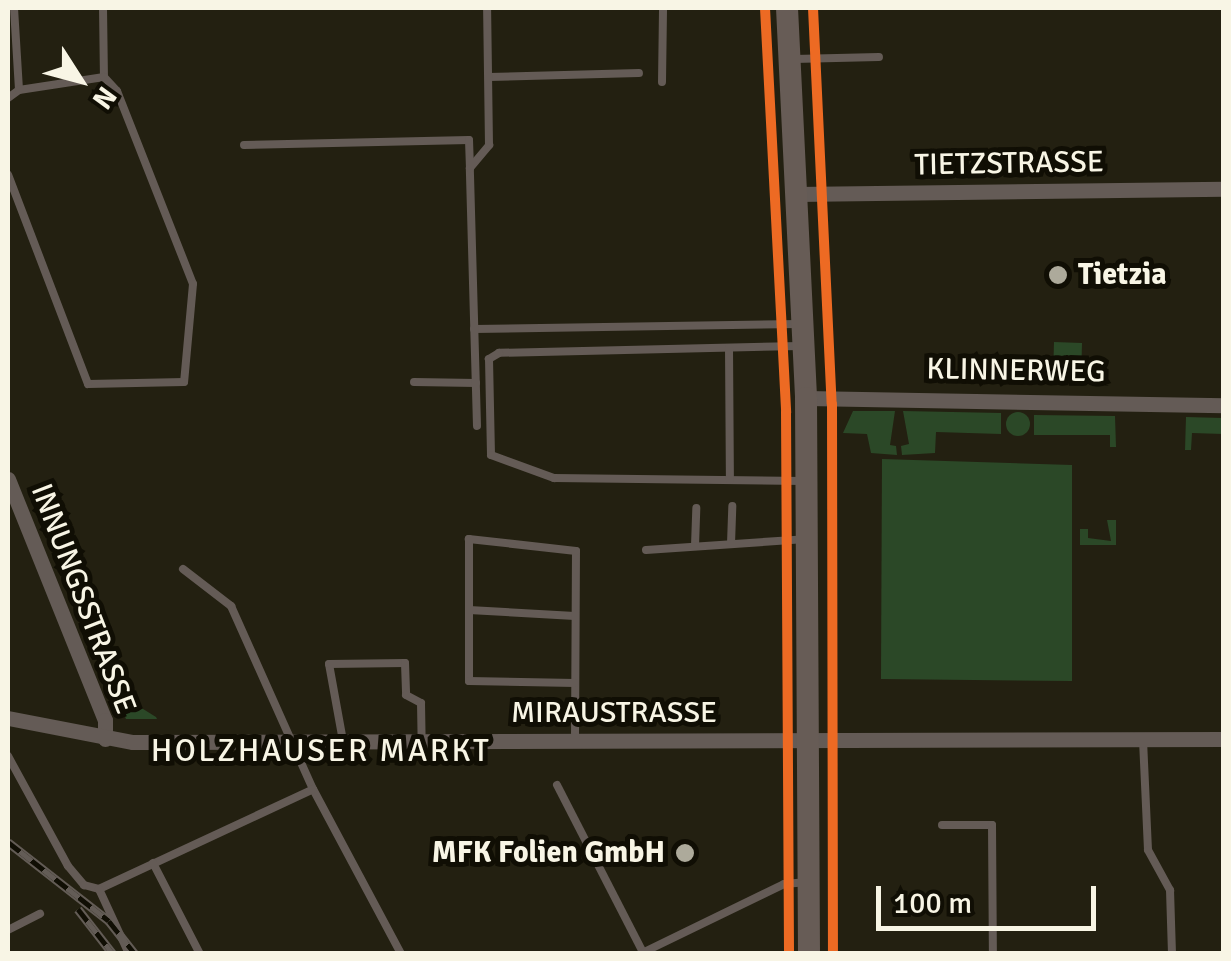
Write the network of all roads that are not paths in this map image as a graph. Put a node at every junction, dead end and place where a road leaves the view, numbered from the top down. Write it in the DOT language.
graph roads {
  1 [pos="14,8"];
  2 [pos="103,8"];
  3 [pos="487,8"];
  4 [pos="663,8"];
  5 [pos="786,8"];
  6 [pos="880,57"];
  7 [pos="789,60"];
  8 [pos="639,73"];
  9 [pos="104,77"];
  10 [pos="489,77"];
  11 [pos="662,82"];
  12 [pos="19,90"];
  13 [pos="8,98"];
  14 [pos="244,145"];
  15 [pos="470,168"];
  16 [pos="8,175"];
  17 [pos="1224,189"];
  18 [pos="796,194"];
  19 [pos="474,329"];
  20 [pos="803,335"];
  21 [pos="729,348"];
  22 [pos="414,382"];
  23 [pos="476,383"];
  24 [pos="806,398"];
  25 [pos="1224,405"];
  26 [pos="477,426"];
  27 [pos="8,478"];
  28 [pos="730,480"];
  29 [pos="808,481"];
  30 [pos="732,506"];
  31 [pos="696,508"];
  32 [pos="16,521"];
  33 [pos="808,538"];
  34 [pos="731,544"];
  35 [pos="696,546"];
  36 [pos="646,550"];
  37 [pos="183,568"];
  38 [pos="469,610"];
  39 [pos="575,616"];
  40 [pos="575,683"];
  41 [pos="8,718"];
  42 [pos="105,739"];
  43 [pos="1224,739"];
  44 [pos="575,740"];
  45 [pos="809,740"];
  46 [pos="1143,740"];
  47 [pos="292,742"];
  48 [pos="343,742"];
  49 [pos="422,742"];
  50 [pos="8,756"];
  51 [pos="557,785"];
  52 [pos="312,788"];
  53 [pos="942,825"];
  54 [pos="152,864"];
  55 [pos="809,882"];
  56 [pos="99,889"];
  57 [pos="40,914"];
  58 [pos="8,930"];
  59 [pos="642,953"];
  60 [pos="129,954"];
  61 [pos="200,954"];
  62 [pos="401,954"];
  63 [pos="809,954"];
  64 [pos="993,954"];
  65 [pos="1172,954"];
  1 -- 12 [label="lane"];
  2 -- 9 [label="lane"];
  3 -- 10 [label="lane"];
  4 -- 11 [label="lane"];
  5 -- 7 [label="main road"];
  6 -- 7 [label="lane"];
  7 -- 18 [label="main road"];
  8 -- 10 [label="lane"];
  9 -- 12 [label="lane"];
  9 -- 16 [label="lane"];
  10 -- 15 [label="lane"];
  12 -- 13 [label="lane"];
  14 -- 15 [label="lane"];
  15 -- 19 [label="lane"];
  17 -- 18 [label="street, TIETZSTRASSE"];
  18 -- 20 [label="main road"];
  19 -- 20 [label="lane"];
  19 -- 23 [label="lane"];
  20 -- 21 [label="lane"];
  20 -- 24 [label="main road"];
  21 -- 28 [label="lane"];
  21 -- 28 [label="lane"];
  22 -- 23 [label="lane"];
  23 -- 26 [label="lane"];
  24 -- 25 [label="street, KLINNERWEG"];
  24 -- 29 [label="main road"];
  27 -- 32 [label="street, INNUNGSSTRASSE"];
  28 -- 29 [label="lane"];
  29 -- 33 [label="main road"];
  30 -- 34 [label="lane"];
  31 -- 35 [label="lane"];
  32 -- 42 [label="street, INNUNGSSTRASSE"];
  33 -- 34 [label="lane"];
  33 -- 45 [label="main road"];
  34 -- 35 [label="lane"];
  35 -- 36 [label="lane"];
  37 -- 47 [label="lane"];
  38 -- 39 [label="lane"];
  38 -- 39 [label="lane"];
  38 -- 40 [label="lane"];
  39 -- 40 [label="lane"];
  40 -- 44 [label="lane"];
  41 -- 42 [label="street, MIRAUSTRASSE"];
  42 -- 47 [label="street, MIRAUSTRASSE"];
  43 -- 46 [label="street, MIRAUSTRASSE"];
  44 -- 45 [label="street, MIRAUSTRASSE"];
  44 -- 49 [label="street, MIRAUSTRASSE"];
  45 -- 46 [label="street, MIRAUSTRASSE"];
  45 -- 55 [label="main road"];
  46 -- 65 [label="lane"];
  47 -- 48 [label="street, MIRAUSTRASSE"];
  47 -- 52 [label="lane"];
  48 -- 49 [label="street, MIRAUSTRASSE"];
  48 -- 49 [label="lane"];
  50 -- 56 [label="lane"];
  51 -- 59 [label="lane"];
  52 -- 54 [label="lane"];
  52 -- 62 [label="lane"];
  53 -- 64 [label="lane"];
  54 -- 56 [label="lane"];
  54 -- 61 [label="lane"];
  55 -- 59 [label="lane"];
  55 -- 63 [label="main road"];
  56 -- 60 [label="lane"];
  57 -- 58 [label="lane"];
}
